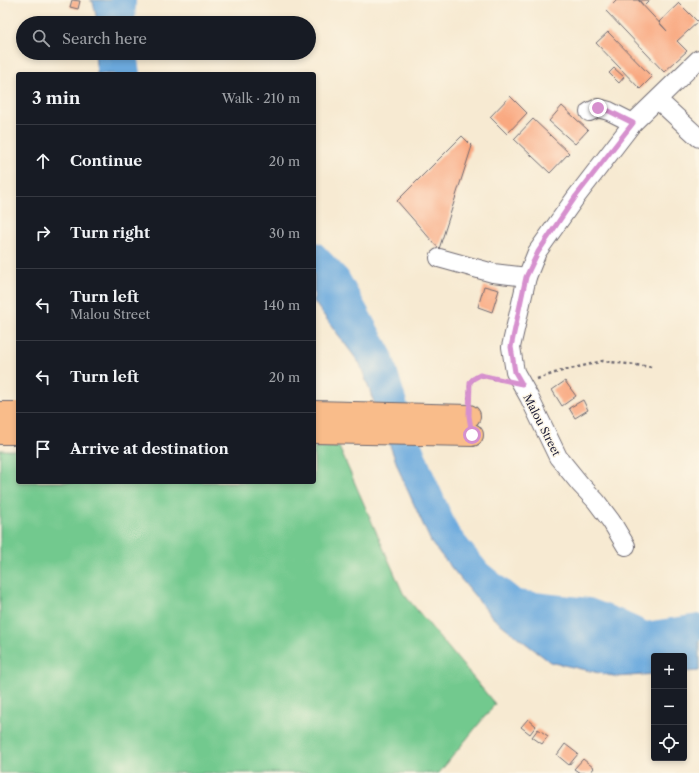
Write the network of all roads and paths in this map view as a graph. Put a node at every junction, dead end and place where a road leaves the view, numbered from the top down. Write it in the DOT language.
graph roads {
  1 [pos="699,60"];
  2 [pos="658,100"];
  3 [pos="589,112"];
  4 [pos="633,123"];
  5 [pos="699,138"];
  6 [pos="439,258"];
  7 [pos="526,277"];
  8 [pos="652,367"];
  9 [pos="522,384"];
  10 [pos="316,412"];
  11 [pos="0,413"];
  12 [pos="16,413"];
  13 [pos="471,425"];
  14 [pos="316,432"];
  15 [pos="0,433"];
  16 [pos="16,433"];
  17 [pos="626,546"];
  1 -- 2 [label="street, Malou Street"];
  2 -- 4 [label="street, Malou Street"];
  2 -- 5 [label="street"];
  3 -- 4 [label="street"];
  4 -- 7 [label="street, Malou Street"];
  6 -- 7 [label="street"];
  7 -- 9 [label="street, Malou Street"];
  8 -- 9 [label="path"];
  9 -- 13 [label="path"];
  9 -- 17 [label="street, Malou Street"];
  10 -- 13 [label="highway"];
  11 -- 12 [label="highway"];
  13 -- 14 [label="highway"];
  15 -- 16 [label="highway"];
}
